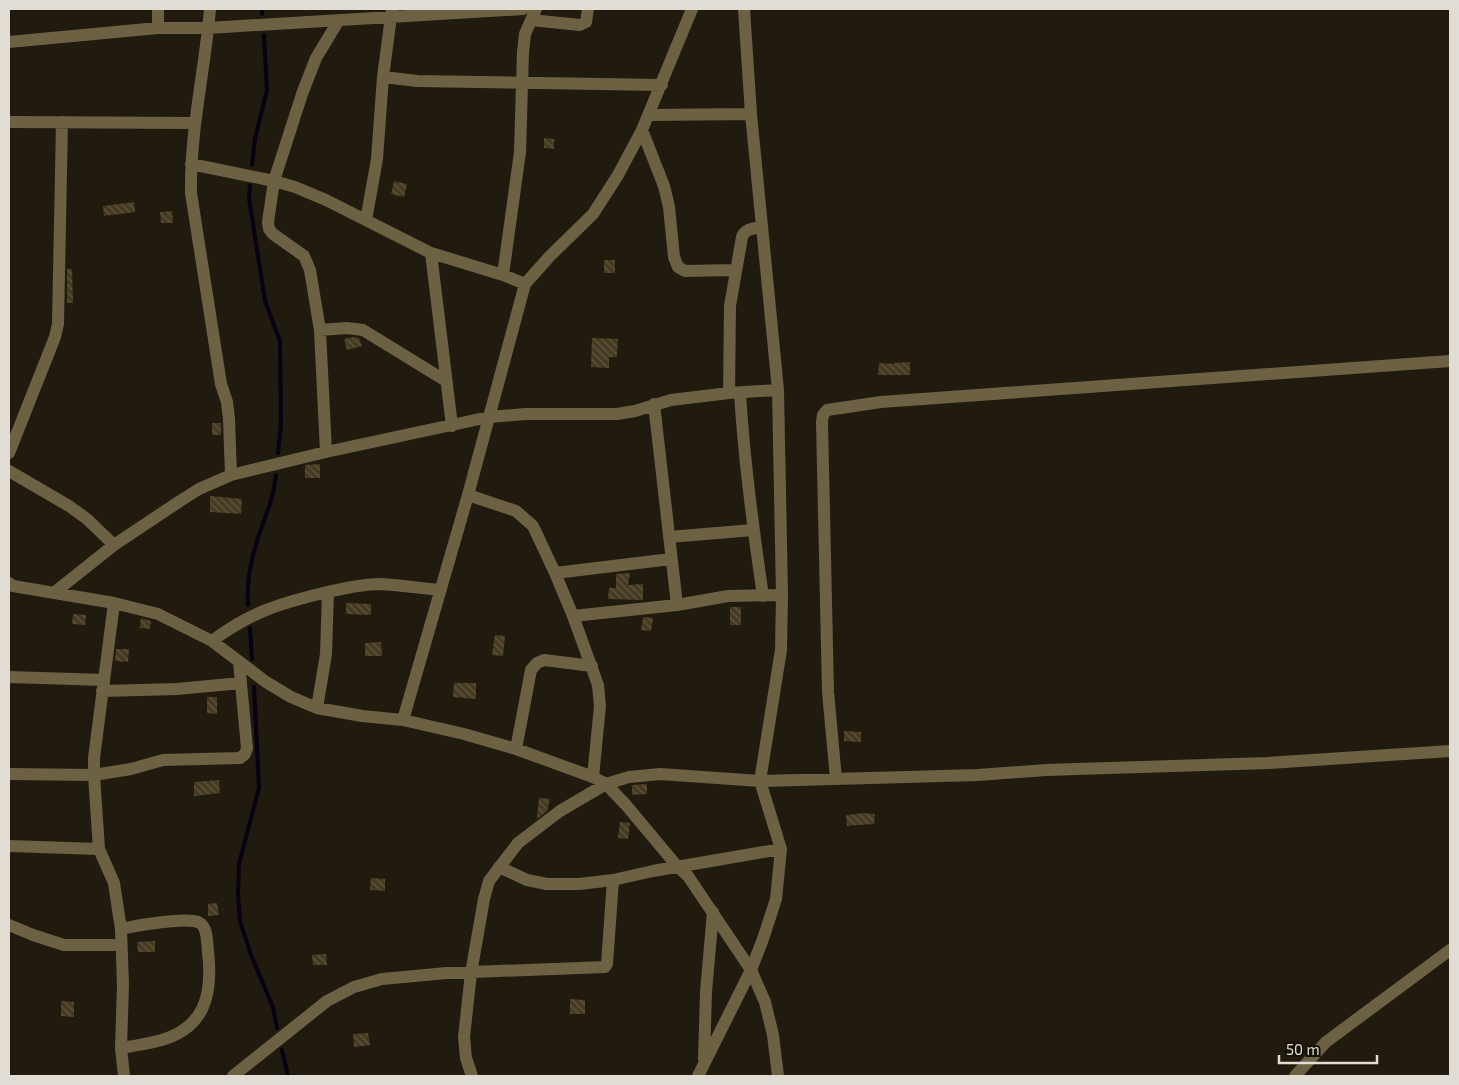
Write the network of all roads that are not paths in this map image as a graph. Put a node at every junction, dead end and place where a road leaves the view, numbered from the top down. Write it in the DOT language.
graph roads {
  1 [pos="158,9"];
  2 [pos="210,9"];
  3 [pos="523,9"];
  4 [pos="588,9"];
  5 [pos="692,9"];
  6 [pos="744,9"];
  7 [pos="391,13"];
  8 [pos="533,14"];
  9 [pos="340,20"];
  10 [pos="158,28"];
  11 [pos="208,28"];
  12 [pos="9,42"];
  13 [pos="383,77"];
  14 [pos="522,84"];
  15 [pos="662,85"];
  16 [pos="751,114"];
  17 [pos="648,115"];
  18 [pos="9,122"];
  19 [pos="62,122"];
  20 [pos="195,123"];
  21 [pos="642,130"];
  22 [pos="191,164"];
  23 [pos="274,181"];
  24 [pos="366,220"];
  25 [pos="762,227"];
  26 [pos="431,253"];
  27 [pos="736,270"];
  28 [pos="503,275"];
  29 [pos="525,284"];
  30 [pos="320,330"];
  31 [pos="1450,361"];
  32 [pos="446,381"];
  33 [pos="778,390"];
  34 [pos="734,393"];
  35 [pos="654,404"];
  36 [pos="489,417"];
  37 [pos="452,426"];
  38 [pos="326,452"];
  39 [pos="9,453"];
  40 [pos="9,471"];
  41 [pos="231,475"];
  42 [pos="468,496"];
  43 [pos="753,530"];
  44 [pos="669,537"];
  45 [pos="114,545"];
  46 [pos="671,559"];
  47 [pos="555,573"];
  48 [pos="10,589"];
  49 [pos="440,590"];
  50 [pos="55,592"];
  51 [pos="328,592"];
  52 [pos="782,594"];
  53 [pos="763,596"];
  54 [pos="114,603"];
  55 [pos="677,605"];
  56 [pos="573,616"];
  57 [pos="212,641"];
  58 [pos="239,662"];
  59 [pos="592,666"];
  60 [pos="9,677"];
  61 [pos="241,683"];
  62 [pos="103,685"];
  63 [pos="317,708"];
  64 [pos="403,720"];
  65 [pos="516,749"];
  66 [pos="1450,751"];
  67 [pos="9,774"];
  68 [pos="94,775"];
  69 [pos="593,777"];
  70 [pos="836,779"];
  71 [pos="760,781"];
  72 [pos="606,784"];
  73 [pos="9,846"];
  74 [pos="99,849"];
  75 [pos="781,849"];
  76 [pos="499,866"];
  77 [pos="677,866"];
  78 [pos="613,880"];
  79 [pos="713,912"];
  80 [pos="9,925"];
  81 [pos="121,929"];
  82 [pos="121,945"];
  83 [pos="1450,950"];
  84 [pos="751,970"];
  85 [pos="471,972"];
  86 [pos="121,1048"];
  87 [pos="701,1071"];
  88 [pos="124,1076"];
  89 [pos="233,1076"];
  90 [pos="472,1076"];
  91 [pos="778,1076"];
  92 [pos="1295,1076"];
  1 -- 10 [label="street"];
  2 -- 11 [label="street"];
  3 -- 7 [label="street"];
  4 -- 8 [label="street"];
  5 -- 15 [label="street"];
  6 -- 16 [label="street"];
  7 -- 9 [label="street"];
  7 -- 13 [label="street"];
  8 -- 14 [label="street"];
  9 -- 11 [label="street"];
  9 -- 23 [label="street"];
  10 -- 11 [label="street"];
  10 -- 12 [label="street"];
  11 -- 20 [label="street"];
  13 -- 14 [label="street"];
  13 -- 24 [label="street"];
  14 -- 15 [label="street"];
  14 -- 28 [label="street"];
  15 -- 17 [label="street"];
  16 -- 17 [label="street"];
  16 -- 25 [label="street"];
  17 -- 21 [label="street"];
  18 -- 19 [label="street"];
  19 -- 20 [label="street"];
  19 -- 39 [label="street"];
  20 -- 22 [label="street"];
  21 -- 27 [label="street"];
  21 -- 29 [label="street"];
  22 -- 23 [label="street"];
  22 -- 41 [label="street"];
  23 -- 24 [label="street"];
  23 -- 30 [label="street"];
  24 -- 26 [label="street"];
  25 -- 27 [label="street"];
  25 -- 33 [label="street"];
  26 -- 28 [label="street"];
  26 -- 32 [label="street"];
  27 -- 34 [label="street"];
  28 -- 29 [label="street"];
  29 -- 36 [label="street"];
  30 -- 32 [label="street"];
  30 -- 38 [label="street"];
  31 -- 70 [label="street"];
  32 -- 37 [label="street"];
  33 -- 34 [label="street"];
  33 -- 52 [label="street"];
  34 -- 35 [label="street"];
  34 -- 43 [label="street"];
  35 -- 36 [label="street"];
  35 -- 44 [label="street"];
  36 -- 37 [label="street"];
  36 -- 42 [label="street"];
  37 -- 38 [label="street"];
  38 -- 41 [label="street"];
  40 -- 45 [label="street"];
  41 -- 45 [label="street"];
  42 -- 47 [label="street"];
  42 -- 49 [label="street"];
  43 -- 44 [label="street"];
  43 -- 53 [label="street"];
  44 -- 46 [label="street"];
  45 -- 50 [label="street"];
  46 -- 47 [label="street"];
  46 -- 55 [label="street"];
  47 -- 56 [label="street"];
  48 -- 50 [label="street"];
  49 -- 51 [label="street"];
  49 -- 64 [label="street"];
  50 -- 54 [label="street"];
  51 -- 57 [label="street"];
  51 -- 63 [label="street"];
  52 -- 53 [label="street"];
  52 -- 71 [label="street"];
  53 -- 55 [label="street"];
  54 -- 57 [label="street"];
  54 -- 62 [label="street"];
  55 -- 56 [label="street"];
  56 -- 59 [label="street"];
  57 -- 58 [label="street"];
  58 -- 61 [label="street"];
  58 -- 63 [label="street"];
  59 -- 65 [label="street"];
  59 -- 69 [label="street"];
  60 -- 62 [label="street"];
  61 -- 62 [label="street"];
  61 -- 68 [label="street"];
  62 -- 68 [label="street"];
  63 -- 64 [label="street"];
  64 -- 65 [label="street"];
  65 -- 69 [label="street"];
  66 -- 70 [label="street"];
  67 -- 68 [label="street"];
  68 -- 74 [label="street"];
  69 -- 72 [label="street"];
  70 -- 71 [label="street"];
  71 -- 72 [label="street"];
  71 -- 75 [label="street"];
  72 -- 76 [label="street"];
  72 -- 77 [label="street"];
  73 -- 74 [label="street"];
  74 -- 81 [label="street"];
  75 -- 77 [label="street"];
  75 -- 84 [label="street"];
  76 -- 78 [label="street"];
  76 -- 85 [label="street"];
  77 -- 78 [label="street"];
  77 -- 79 [label="street"];
  78 -- 85 [label="street"];
  79 -- 84 [label="street"];
  79 -- 87 [label="street"];
  80 -- 82 [label="street"];
  81 -- 82 [label="street"];
  81 -- 86 [label="street"];
  82 -- 86 [label="street"];
  83 -- 92 [label="street"];
  84 -- 87 [label="street"];
  84 -- 91 [label="street"];
  85 -- 89 [label="street"];
  85 -- 90 [label="street"];
  86 -- 88 [label="street"];
}
